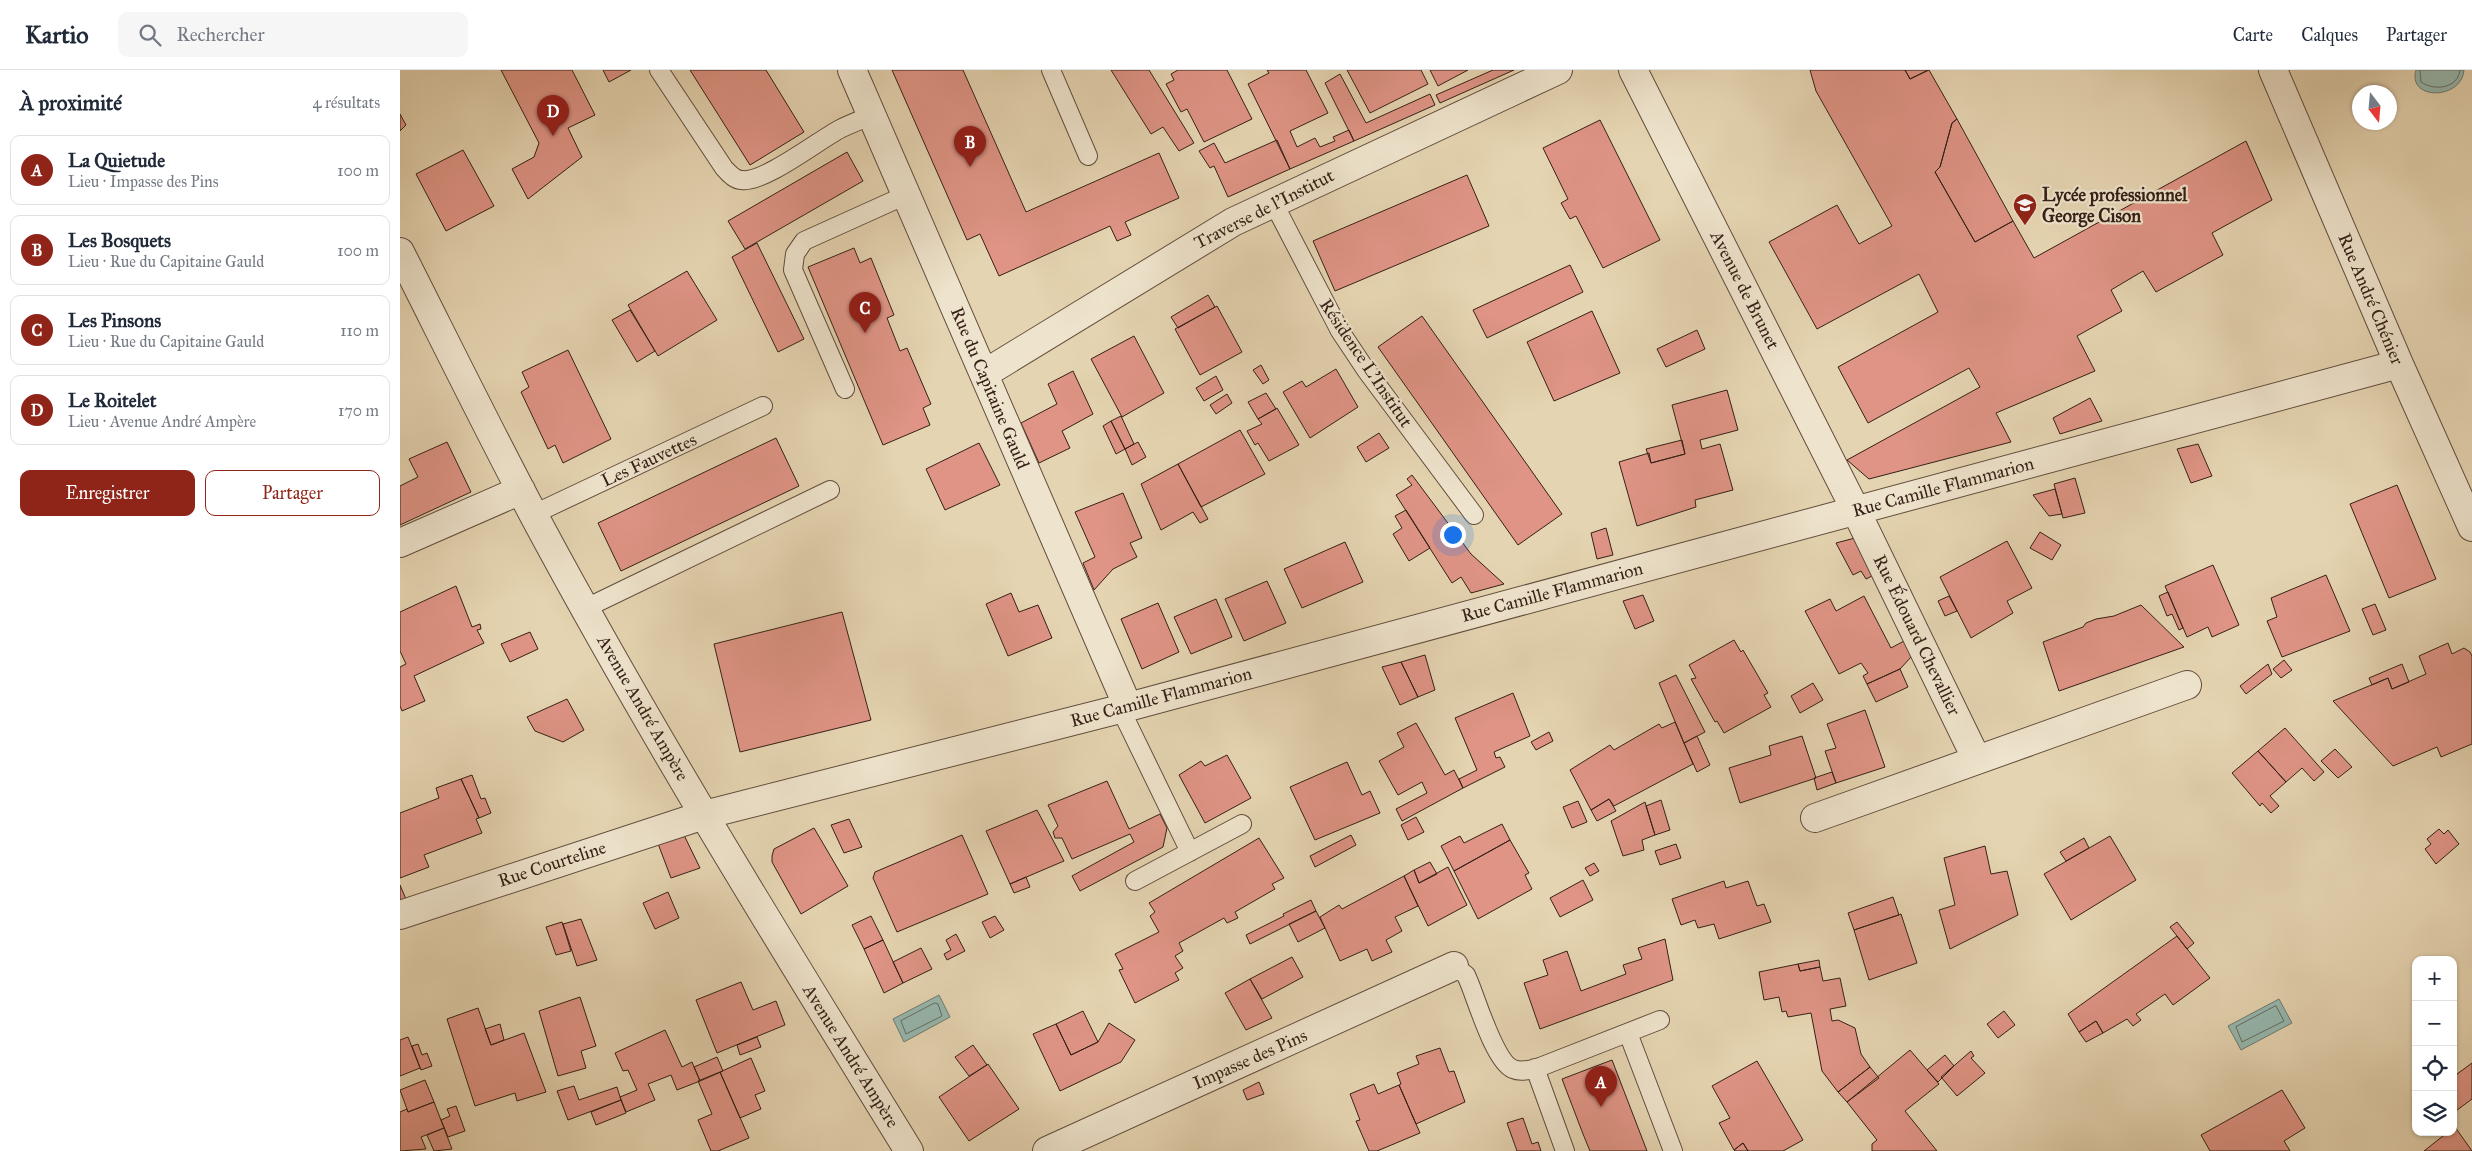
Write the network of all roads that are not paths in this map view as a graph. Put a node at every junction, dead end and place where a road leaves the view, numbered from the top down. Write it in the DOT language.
graph roads {
  1 [pos="659,70"];
  2 [pos="852,70"];
  3 [pos="1051,70"];
  4 [pos="1558,70"];
  5 [pos="1633,70"];
  6 [pos="2273,70"];
  7 [pos="872,116"];
  8 [pos="1088,156"];
  9 [pos="906,195"];
  10 [pos="1274,202"];
  11 [pos="400,252"];
  12 [pos="2399,364"];
  13 [pos="984,374"];
  14 [pos="845,389"];
  15 [pos="763,406"];
  16 [pos="521,490"];
  17 [pos="830,490"];
  18 [pos="1856,511"];
  19 [pos="534,514"];
  20 [pos="1474,515"];
  21 [pos="2472,526"];
  22 [pos="400,543"];
  23 [pos="586,608"];
  24 [pos="2187,685"];
  25 [pos="1124,707"];
  26 [pos="1977,760"];
  27 [pos="704,815"];
  28 [pos="1815,818"];
  29 [pos="1242,824"];
  30 [pos="1190,852"];
  31 [pos="1135,881"];
  32 [pos="400,915"];
  33 [pos="1454,966"];
  34 [pos="1660,1020"];
  35 [pos="1628,1032"];
  36 [pos="1535,1068"];
  37 [pos="909,1151"];
  38 [pos="1047,1151"];
  39 [pos="1565,1151"];
  40 [pos="1673,1151"];
  1 -- 7 [label="lane"];
  2 -- 7 [label="street, Rue du Capitaine Gauld"];
  3 -- 8 [label="lane"];
  4 -- 10 [label="street, Traverse de l'Institut"];
  5 -- 18 [label="street, Avenue de Brunet"];
  6 -- 12 [label="street, Rue André Chénier"];
  7 -- 9 [label="street, Rue du Capitaine Gauld"];
  9 -- 13 [label="street, Rue du Capitaine Gauld"];
  9 -- 14 [label="lane"];
  10 -- 13 [label="street, Traverse de l'Institut"];
  10 -- 20 [label="lane, Résidence L'Institut"];
  11 -- 16 [label="street, Avenue André Ampère"];
  12 -- 18 [label="street, Rue Camille Flammarion"];
  12 -- 21 [label="street, Rue André Chénier"];
  13 -- 25 [label="street, Rue du Capitaine Gauld"];
  15 -- 19 [label="lane, Les Fauvettes"];
  16 -- 19 [label="street, Avenue André Ampère"];
  16 -- 22 [label="street"];
  17 -- 23 [label="lane"];
  18 -- 25 [label="street, Rue Camille Flammarion"];
  18 -- 26 [label="street, Rue Édouard Chevallier"];
  19 -- 23 [label="street, Avenue André Ampère"];
  23 -- 27 [label="street, Avenue André Ampère"];
  24 -- 26 [label="street"];
  25 -- 27 [label="street, Rue Camille Flammarion"];
  25 -- 30 [label="lane"];
  26 -- 28 [label="street"];
  27 -- 32 [label="street, Rue Courteline"];
  27 -- 37 [label="street, Avenue André Ampère"];
  29 -- 30 [label="lane"];
  30 -- 31 [label="lane"];
  33 -- 36 [label="lane"];
  33 -- 38 [label="street, Impasse des Pins"];
  34 -- 35 [label="lane"];
  35 -- 36 [label="lane"];
  35 -- 40 [label="lane"];
  36 -- 39 [label="lane"];
}
